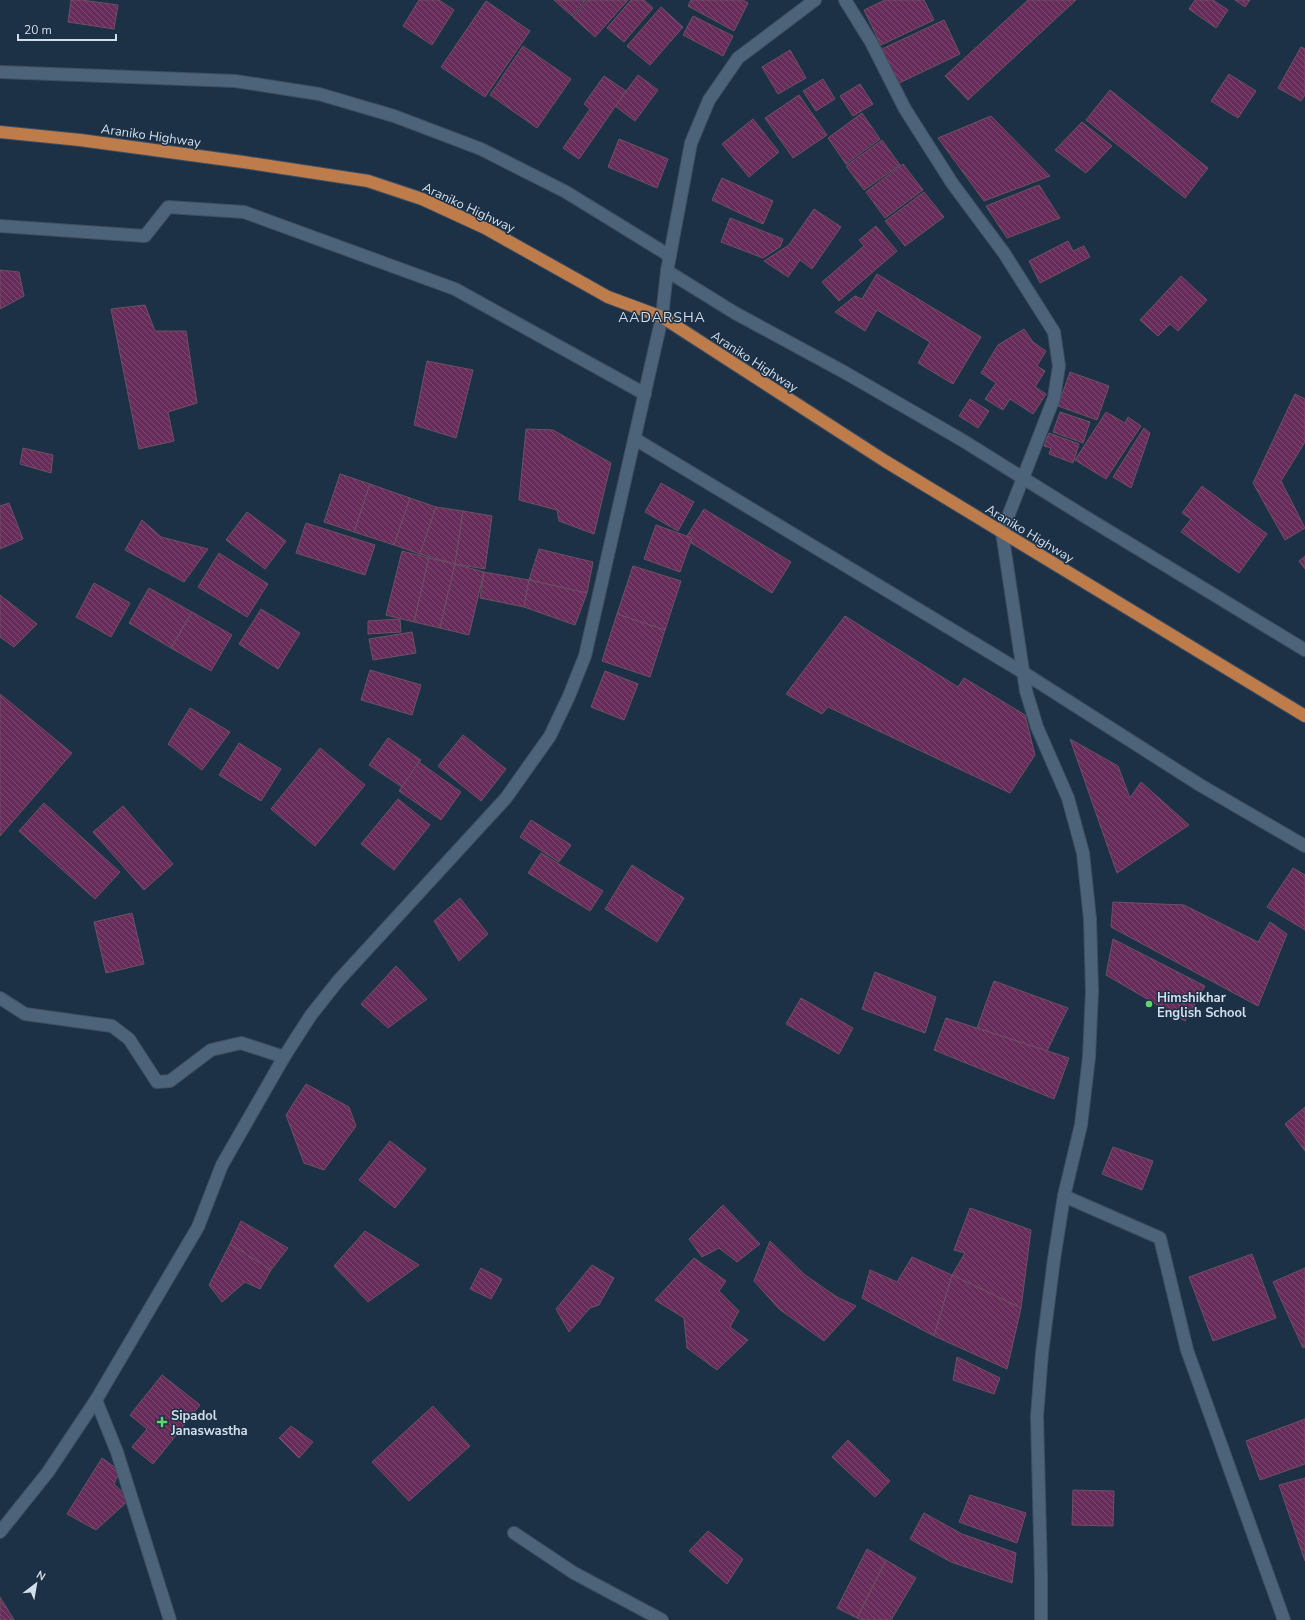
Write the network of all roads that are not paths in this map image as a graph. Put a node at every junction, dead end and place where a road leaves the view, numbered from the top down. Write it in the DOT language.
graph roads {
  1 [pos="815,0"];
  2 [pos="845,0"];
  3 [pos="0,72"];
  4 [pos="0,132"];
  5 [pos="0,226"];
  6 [pos="670,256"];
  7 [pos="667,271"];
  8 [pos="662,318"];
  9 [pos="645,394"];
  10 [pos="635,439"];
  11 [pos="1024,479"];
  12 [pos="1002,532"];
  13 [pos="1305,650"];
  14 [pos="1024,673"];
  15 [pos="1305,716"];
  16 [pos="1305,846"];
  17 [pos="0,998"];
  18 [pos="284,1057"];
  19 [pos="1064,1196"];
  20 [pos="96,1400"];
  21 [pos="0,1532"];
  22 [pos="514,1533"];
  23 [pos="170,1620"];
  24 [pos="662,1620"];
  25 [pos="1041,1620"];
  26 [pos="1284,1620"];
  1 -- 6 [label="street"];
  2 -- 11 [label="street"];
  3 -- 6 [label="street"];
  4 -- 8 [label="highway, Araniko Highway"];
  5 -- 9 [label="street"];
  6 -- 7 [label="street"];
  7 -- 8 [label="street"];
  7 -- 11 [label="street"];
  8 -- 9 [label="street"];
  8 -- 12 [label="highway, Araniko Highway"];
  9 -- 10 [label="street"];
  10 -- 14 [label="street"];
  10 -- 18 [label="street"];
  11 -- 12 [label="street"];
  11 -- 13 [label="street"];
  12 -- 14 [label="street"];
  12 -- 15 [label="highway, Araniko Highway"];
  14 -- 16 [label="street"];
  14 -- 19 [label="street"];
  17 -- 18 [label="street"];
  18 -- 20 [label="street"];
  19 -- 25 [label="street"];
  19 -- 26 [label="street"];
  20 -- 21 [label="street"];
  20 -- 23 [label="street"];
  22 -- 24 [label="street"];
}
